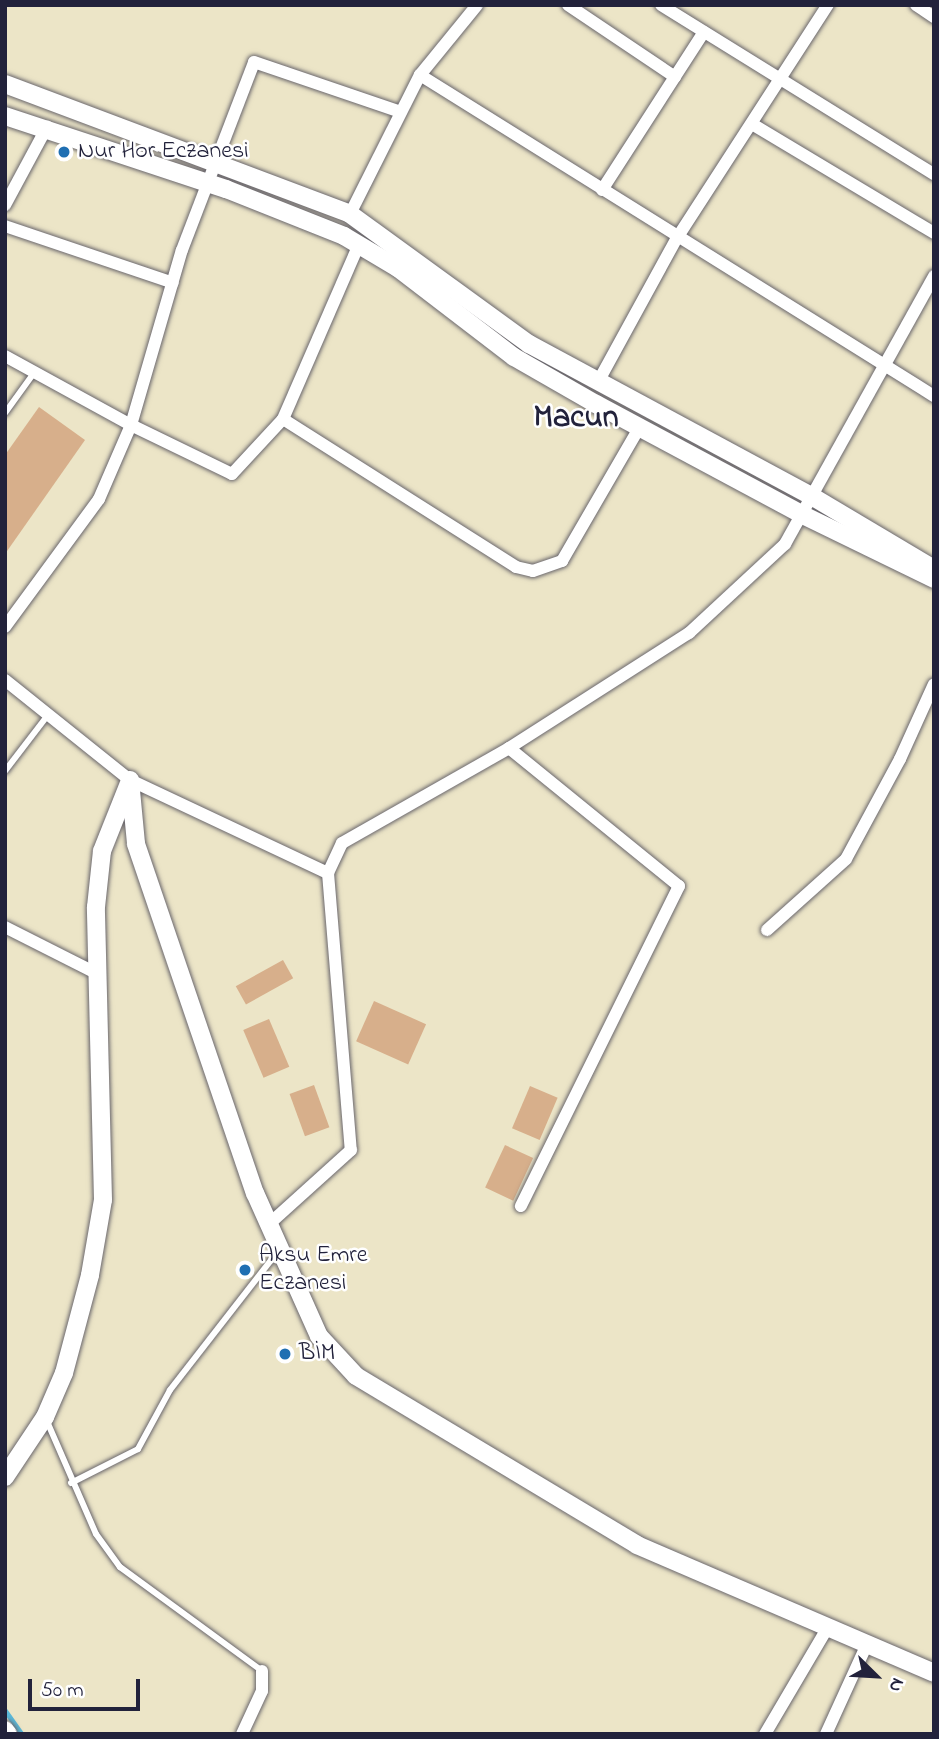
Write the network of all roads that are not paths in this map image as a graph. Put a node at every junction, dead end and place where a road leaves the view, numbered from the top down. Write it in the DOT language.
graph roads {
  1 [pos="477,5"];
  2 [pos="568,5"];
  3 [pos="661,5"];
  4 [pos="828,5"];
  5 [pos="916,5"];
  6 [pos="934,17"];
  7 [pos="704,32"];
  8 [pos="420,75"];
  9 [pos="675,77"];
  10 [pos="780,81"];
  11 [pos="5,84"];
  12 [pos="401,111"];
  13 [pos="5,116"];
  14 [pos="752,124"];
  15 [pos="47,127"];
  16 [pos="217,161"];
  17 [pos="934,174"];
  18 [pos="208,183"];
  19 [pos="602,190"];
  20 [pos="5,205"];
  21 [pos="350,214"];
  22 [pos="5,226"];
  23 [pos="934,233"];
  24 [pos="677,238"];
  25 [pos="359,244"];
  26 [pos="934,276"];
  27 [pos="173,283"];
  28 [pos="5,356"];
  29 [pos="885,363"];
  30 [pos="35,371"];
  31 [pos="598,382"];
  32 [pos="934,396"];
  33 [pos="5,412"];
  34 [pos="283,419"];
  35 [pos="131,425"];
  36 [pos="639,428"];
  37 [pos="813,497"];
  38 [pos="803,515"];
  39 [pos="934,569"];
  40 [pos="934,579"];
  41 [pos="5,627"];
  42 [pos="5,680"];
  43 [pos="934,684"];
  44 [pos="48,715"];
  45 [pos="509,748"];
  46 [pos="5,771"];
  47 [pos="130,780"];
  48 [pos="328,873"];
  49 [pos="5,927"];
  50 [pos="767,930"];
  51 [pos="94,971"];
  52 [pos="522,1206"];
  53 [pos="269,1224"];
  54 [pos="280,1248"];
  55 [pos="45,1417"];
  56 [pos="5,1477"];
  57 [pos="71,1483"];
  58 [pos="828,1628"];
  59 [pos="867,1644"];
  60 [pos="262,1671"];
  61 [pos="934,1673"];
  62 [pos="242,1734"];
  63 [pos="765,1734"];
  64 [pos="825,1734"];
  1 -- 8 [label="street"];
  2 -- 9 [label="street"];
  3 -- 7 [label="street"];
  4 -- 10 [label="street"];
  5 -- 6 [label="street"];
  7 -- 9 [label="street"];
  7 -- 10 [label="street"];
  8 -- 12 [label="street"];
  8 -- 19 [label="street"];
  9 -- 19 [label="street"];
  10 -- 14 [label="street"];
  10 -- 17 [label="street"];
  11 -- 16 [label="street"];
  12 -- 16 [label="street"];
  12 -- 21 [label="street"];
  13 -- 15 [label="street"];
  14 -- 23 [label="street"];
  14 -- 24 [label="street"];
  15 -- 18 [label="street"];
  15 -- 20 [label="street"];
  16 -- 18 [label="street"];
  16 -- 21 [label="street"];
  18 -- 25 [label="street"];
  18 -- 27 [label="street"];
  19 -- 24 [label="street"];
  21 -- 31 [label="street"];
  22 -- 27 [label="street"];
  24 -- 29 [label="street"];
  24 -- 31 [label="street"];
  25 -- 34 [label="street"];
  25 -- 36 [label="street"];
  26 -- 29 [label="street"];
  27 -- 35 [label="street"];
  28 -- 30 [label="street"];
  29 -- 32 [label="street"];
  29 -- 37 [label="street"];
  30 -- 33 [label="lane"];
  30 -- 35 [label="street"];
  31 -- 37 [label="street"];
  34 -- 35 [label="street"];
  34 -- 36 [label="street"];
  35 -- 41 [label="street"];
  36 -- 38 [label="street"];
  37 -- 38 [label="street"];
  37 -- 39 [label="street"];
  38 -- 40 [label="street"];
  38 -- 45 [label="street"];
  42 -- 44 [label="street"];
  43 -- 50 [label="street"];
  44 -- 46 [label="lane"];
  44 -- 47 [label="street"];
  45 -- 48 [label="street"];
  45 -- 52 [label="street"];
  47 -- 48 [label="street"];
  47 -- 51 [label="street"];
  47 -- 53 [label="street"];
  48 -- 53 [label="street"];
  49 -- 51 [label="street"];
  51 -- 55 [label="street"];
  53 -- 54 [label="street"];
  54 -- 57 [label="lane"];
  54 -- 58 [label="street"];
  55 -- 56 [label="street"];
  55 -- 57 [label="lane"];
  57 -- 60 [label="lane"];
  58 -- 59 [label="street"];
  58 -- 63 [label="street"];
  59 -- 61 [label="street"];
  59 -- 64 [label="street"];
  60 -- 62 [label="street"];
}
